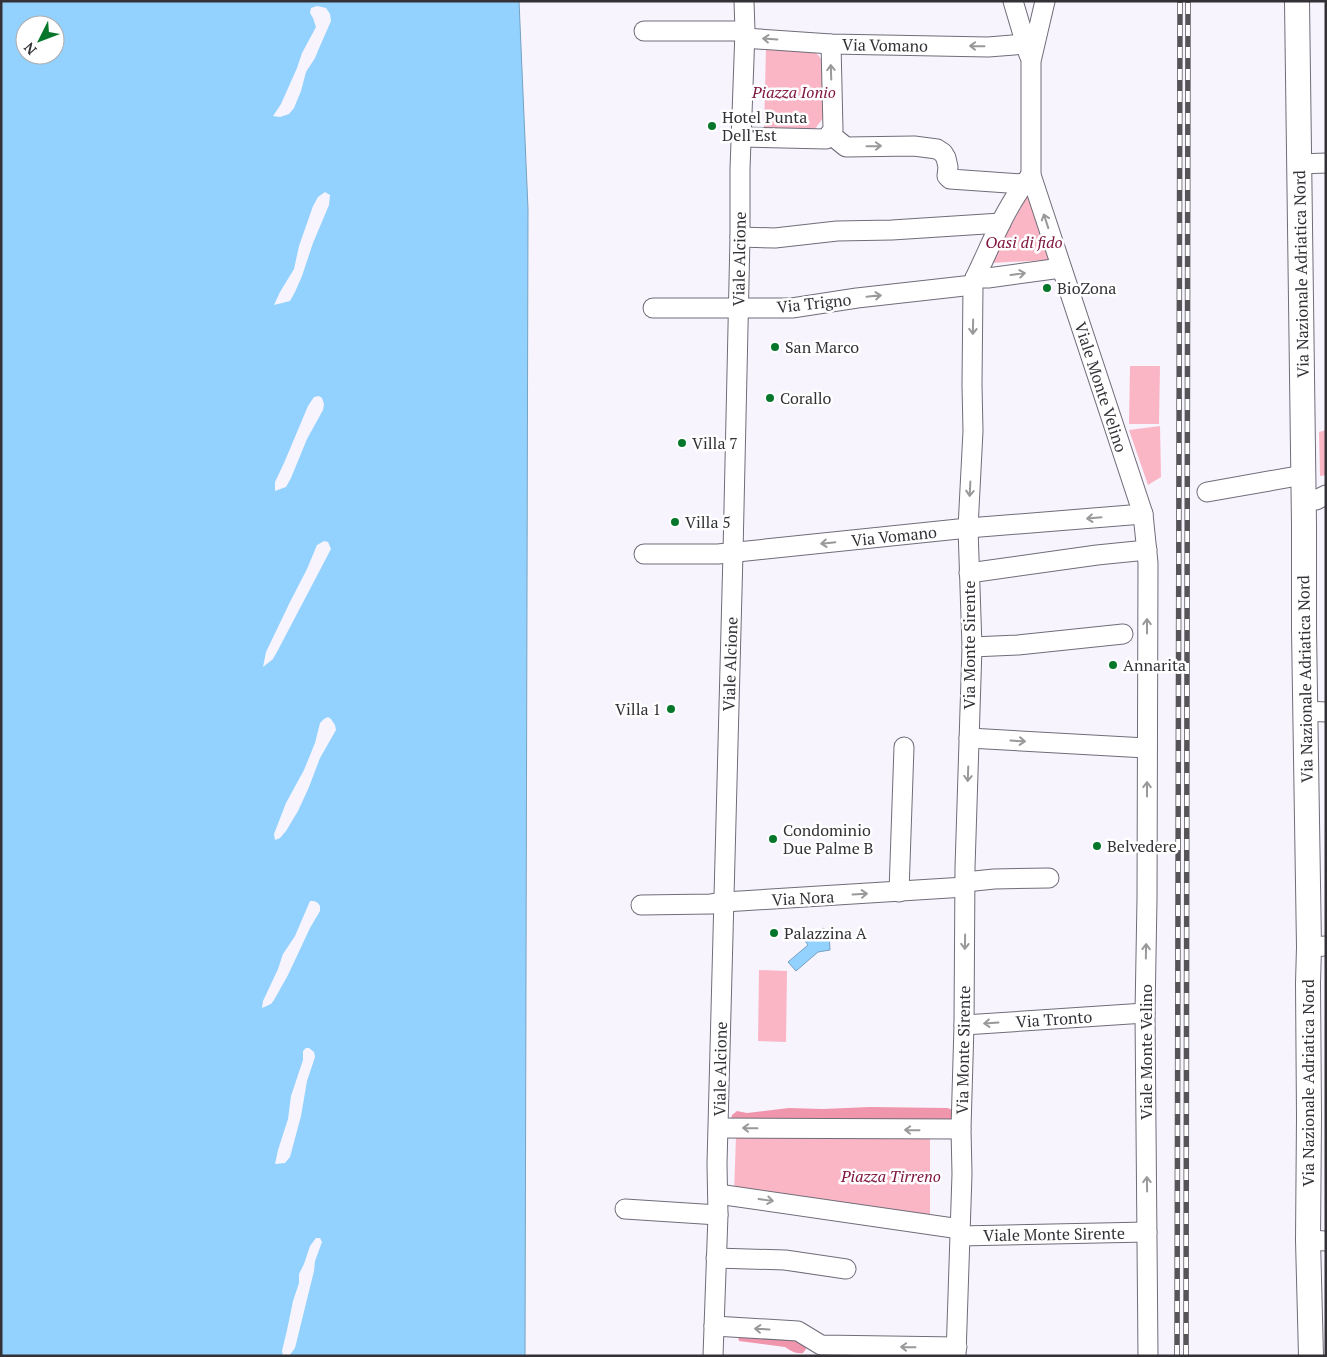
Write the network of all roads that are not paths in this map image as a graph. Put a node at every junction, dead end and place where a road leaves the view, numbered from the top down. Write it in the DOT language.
graph roads {
  1 [pos="744,1"];
  2 [pos="1014,1"];
  3 [pos="1045,1"];
  4 [pos="1297,1"];
  5 [pos="644,31"];
  6 [pos="745,34"];
  7 [pos="830,44"];
  8 [pos="1028,52"];
  9 [pos="830,134"];
  10 [pos="741,137"];
  11 [pos="1326,163"];
  12 [pos="1300,164"];
  13 [pos="1027,179"];
  14 [pos="1001,223"];
  15 [pos="740,236"];
  16 [pos="1061,268"];
  17 [pos="974,282"];
  18 [pos="738,307"];
  19 [pos="653,308"];
  20 [pos="1312,489"];
  21 [pos="1207,492"];
  22 [pos="1143,514"];
  23 [pos="968,528"];
  24 [pos="1146,550"];
  25 [pos="733,553"];
  26 [pos="644,554"];
  27 [pos="969,573"];
  28 [pos="1123,634"];
  29 [pos="972,647"];
  30 [pos="1316,712"];
  31 [pos="969,738"];
  32 [pos="904,747"];
  33 [pos="1146,748"];
  34 [pos="1049,878"];
  35 [pos="966,883"];
  36 [pos="899,892"];
  37 [pos="724,902"];
  38 [pos="641,905"];
  39 [pos="1317,946"];
  40 [pos="1144,1014"];
  41 [pos="964,1025"];
  42 [pos="719,1128"];
  43 [pos="961,1129"];
  44 [pos="718,1194"];
  45 [pos="625,1210"];
  46 [pos="718,1215"];
  47 [pos="960,1232"];
  48 [pos="1148,1232"];
  49 [pos="1317,1240"];
  50 [pos="716,1258"];
  51 [pos="846,1270"];
  52 [pos="714,1326"];
  53 [pos="808,1336"];
  54 [pos="1316,1351"];
  55 [pos="956,1352"];
  56 [pos="713,1356"];
  57 [pos="807,1356"];
  58 [pos="1148,1356"];
  1 -- 6 [label="street, Viale Alcione"];
  2 -- 8 [label="street"];
  3 -- 8 [label="street, Viale Monte Velino"];
  4 -- 12 [label="main road, Via Nazionale Adriatica Nord"];
  5 -- 6 [label="street, Via Vomano"];
  7 -- 6 [label="street, Via Vomano, one-way"];
  6 -- 10 [label="street, Viale Alcione"];
  8 -- 7 [label="street, Via Vomano, one-way"];
  9 -- 7 [label="street, one-way"];
  8 -- 13 [label="street, Viale Monte Velino"];
  9 -- 10 [label="street"];
  9 -- 13 [label="street, one-way"];
  10 -- 15 [label="street, Viale Alcione"];
  11 -- 12 [label="street"];
  12 -- 20 [label="main road, Via Nazionale Adriatica Nord"];
  13 -- 14 [label="street, Via Monte Sirente"];
  16 -- 13 [label="street, Viale Monte Velino, one-way"];
  14 -- 15 [label="street"];
  14 -- 17 [label="street, Via Monte Sirente"];
  15 -- 18 [label="street, Viale Alcione"];
  17 -- 16 [label="street, Via Trigno, one-way"];
  16 -- 22 [label="street, Viale Monte Velino"];
  18 -- 17 [label="street, Via Trigno, one-way"];
  17 -- 23 [label="street, Via Monte Sirente, one-way"];
  18 -- 19 [label="street, Via Trigno"];
  18 -- 25 [label="street, Viale Alcione"];
  20 -- 21 [label="street"];
  20 -- 30 [label="main road, Via Nazionale Adriatica Nord"];
  22 -- 23 [label="street, Via Vomano, one-way"];
  22 -- 24 [label="street, Viale Monte Velino"];
  23 -- 25 [label="street, Via Vomano, one-way"];
  23 -- 27 [label="street, Via Monte Sirente"];
  24 -- 27 [label="street"];
  33 -- 24 [label="street, Viale Monte Velino, one-way"];
  25 -- 26 [label="street, Via Vomano"];
  25 -- 37 [label="street, Viale Alcione"];
  27 -- 29 [label="street, Via Monte Sirente"];
  28 -- 29 [label="street"];
  29 -- 31 [label="street, Via Monte Sirente"];
  30 -- 39 [label="main road, Via Nazionale Adriatica Nord"];
  31 -- 33 [label="street, one-way"];
  31 -- 35 [label="street, Via Monte Sirente, one-way"];
  32 -- 36 [label="street"];
  40 -- 33 [label="street, Viale Monte Velino, one-way"];
  34 -- 35 [label="street, Via Nora"];
  35 -- 36 [label="street, Via Nora"];
  35 -- 41 [label="street, Via Monte Sirente, one-way"];
  37 -- 36 [label="street, Via Nora, one-way"];
  37 -- 38 [label="street, Via Nora"];
  37 -- 42 [label="street, Viale Alcione"];
  39 -- 49 [label="main road, Via Nazionale Adriatica Nord"];
  40 -- 41 [label="street, Via Tronto, one-way"];
  48 -- 40 [label="street, Viale Monte Velino, one-way"];
  41 -- 43 [label="street, Via Monte Sirente"];
  43 -- 42 [label="street, one-way"];
  42 -- 44 [label="street, Viale Alcione"];
  43 -- 47 [label="street, Viale Monte Sirente"];
  44 -- 46 [label="street, Viale Alcione"];
  44 -- 47 [label="street, one-way"];
  45 -- 46 [label="street"];
  46 -- 50 [label="street, Viale Alcione"];
  47 -- 48 [label="street, Viale Monte Sirente"];
  47 -- 55 [label="street, Viale Monte Sirente"];
  48 -- 58 [label="street, Viale Monte Velino"];
  49 -- 54 [label="main road, Via Nazionale Adriatica Nord"];
  50 -- 51 [label="street"];
  50 -- 52 [label="street, Viale Alcione"];
  53 -- 52 [label="street, one-way"];
  52 -- 56 [label="street, Viale Alcione"];
  55 -- 53 [label="street, one-way"];
  53 -- 57 [label="street"];
}
